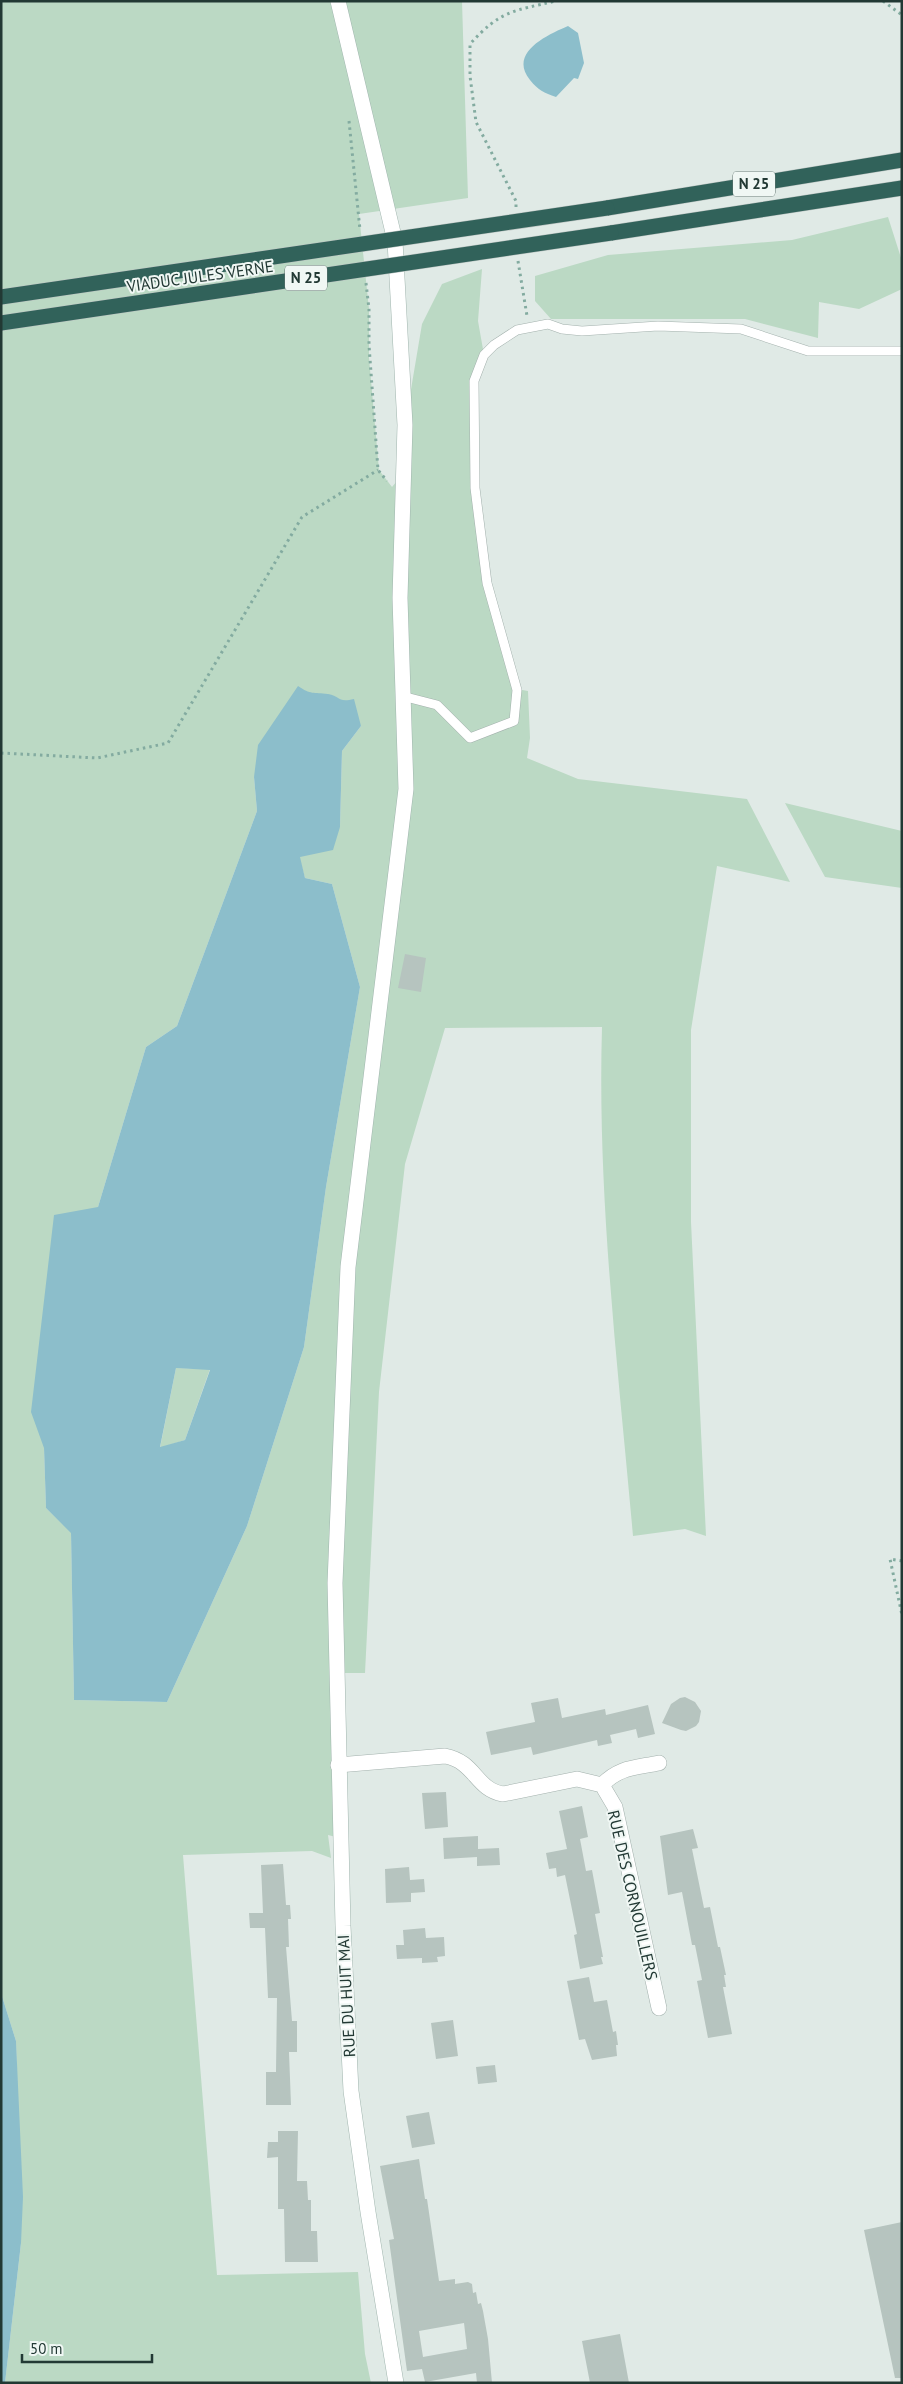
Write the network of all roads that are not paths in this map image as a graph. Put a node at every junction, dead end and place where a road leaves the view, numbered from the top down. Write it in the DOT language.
graph roads {
  1 [pos="338,1"];
  2 [pos="902,160"];
  3 [pos="902,188"];
  4 [pos="1,297"];
  5 [pos="1,323"];
  6 [pos="902,351"];
  7 [pos="402,696"];
  8 [pos="659,1763"];
  9 [pos="338,1765"];
  10 [pos="602,1785"];
  11 [pos="659,2008"];
  12 [pos="396,2383"];
  1 -- 7 [label="street, RUE DU HUIT MAI"];
  2 -- 4 [label="highway, VIADUC JULES VERNE / N 25, bridge"];
  3 -- 5 [label="highway, VIADUC JULES VERNE / N 25, bridge"];
  6 -- 7 [label="lane"];
  7 -- 9 [label="street, RUE DU HUIT MAI"];
  8 -- 10 [label="street"];
  9 -- 10 [label="street"];
  9 -- 12 [label="street, RUE DU HUIT MAI"];
  10 -- 11 [label="street, RUE DES CORNOUILLERS"];
}
